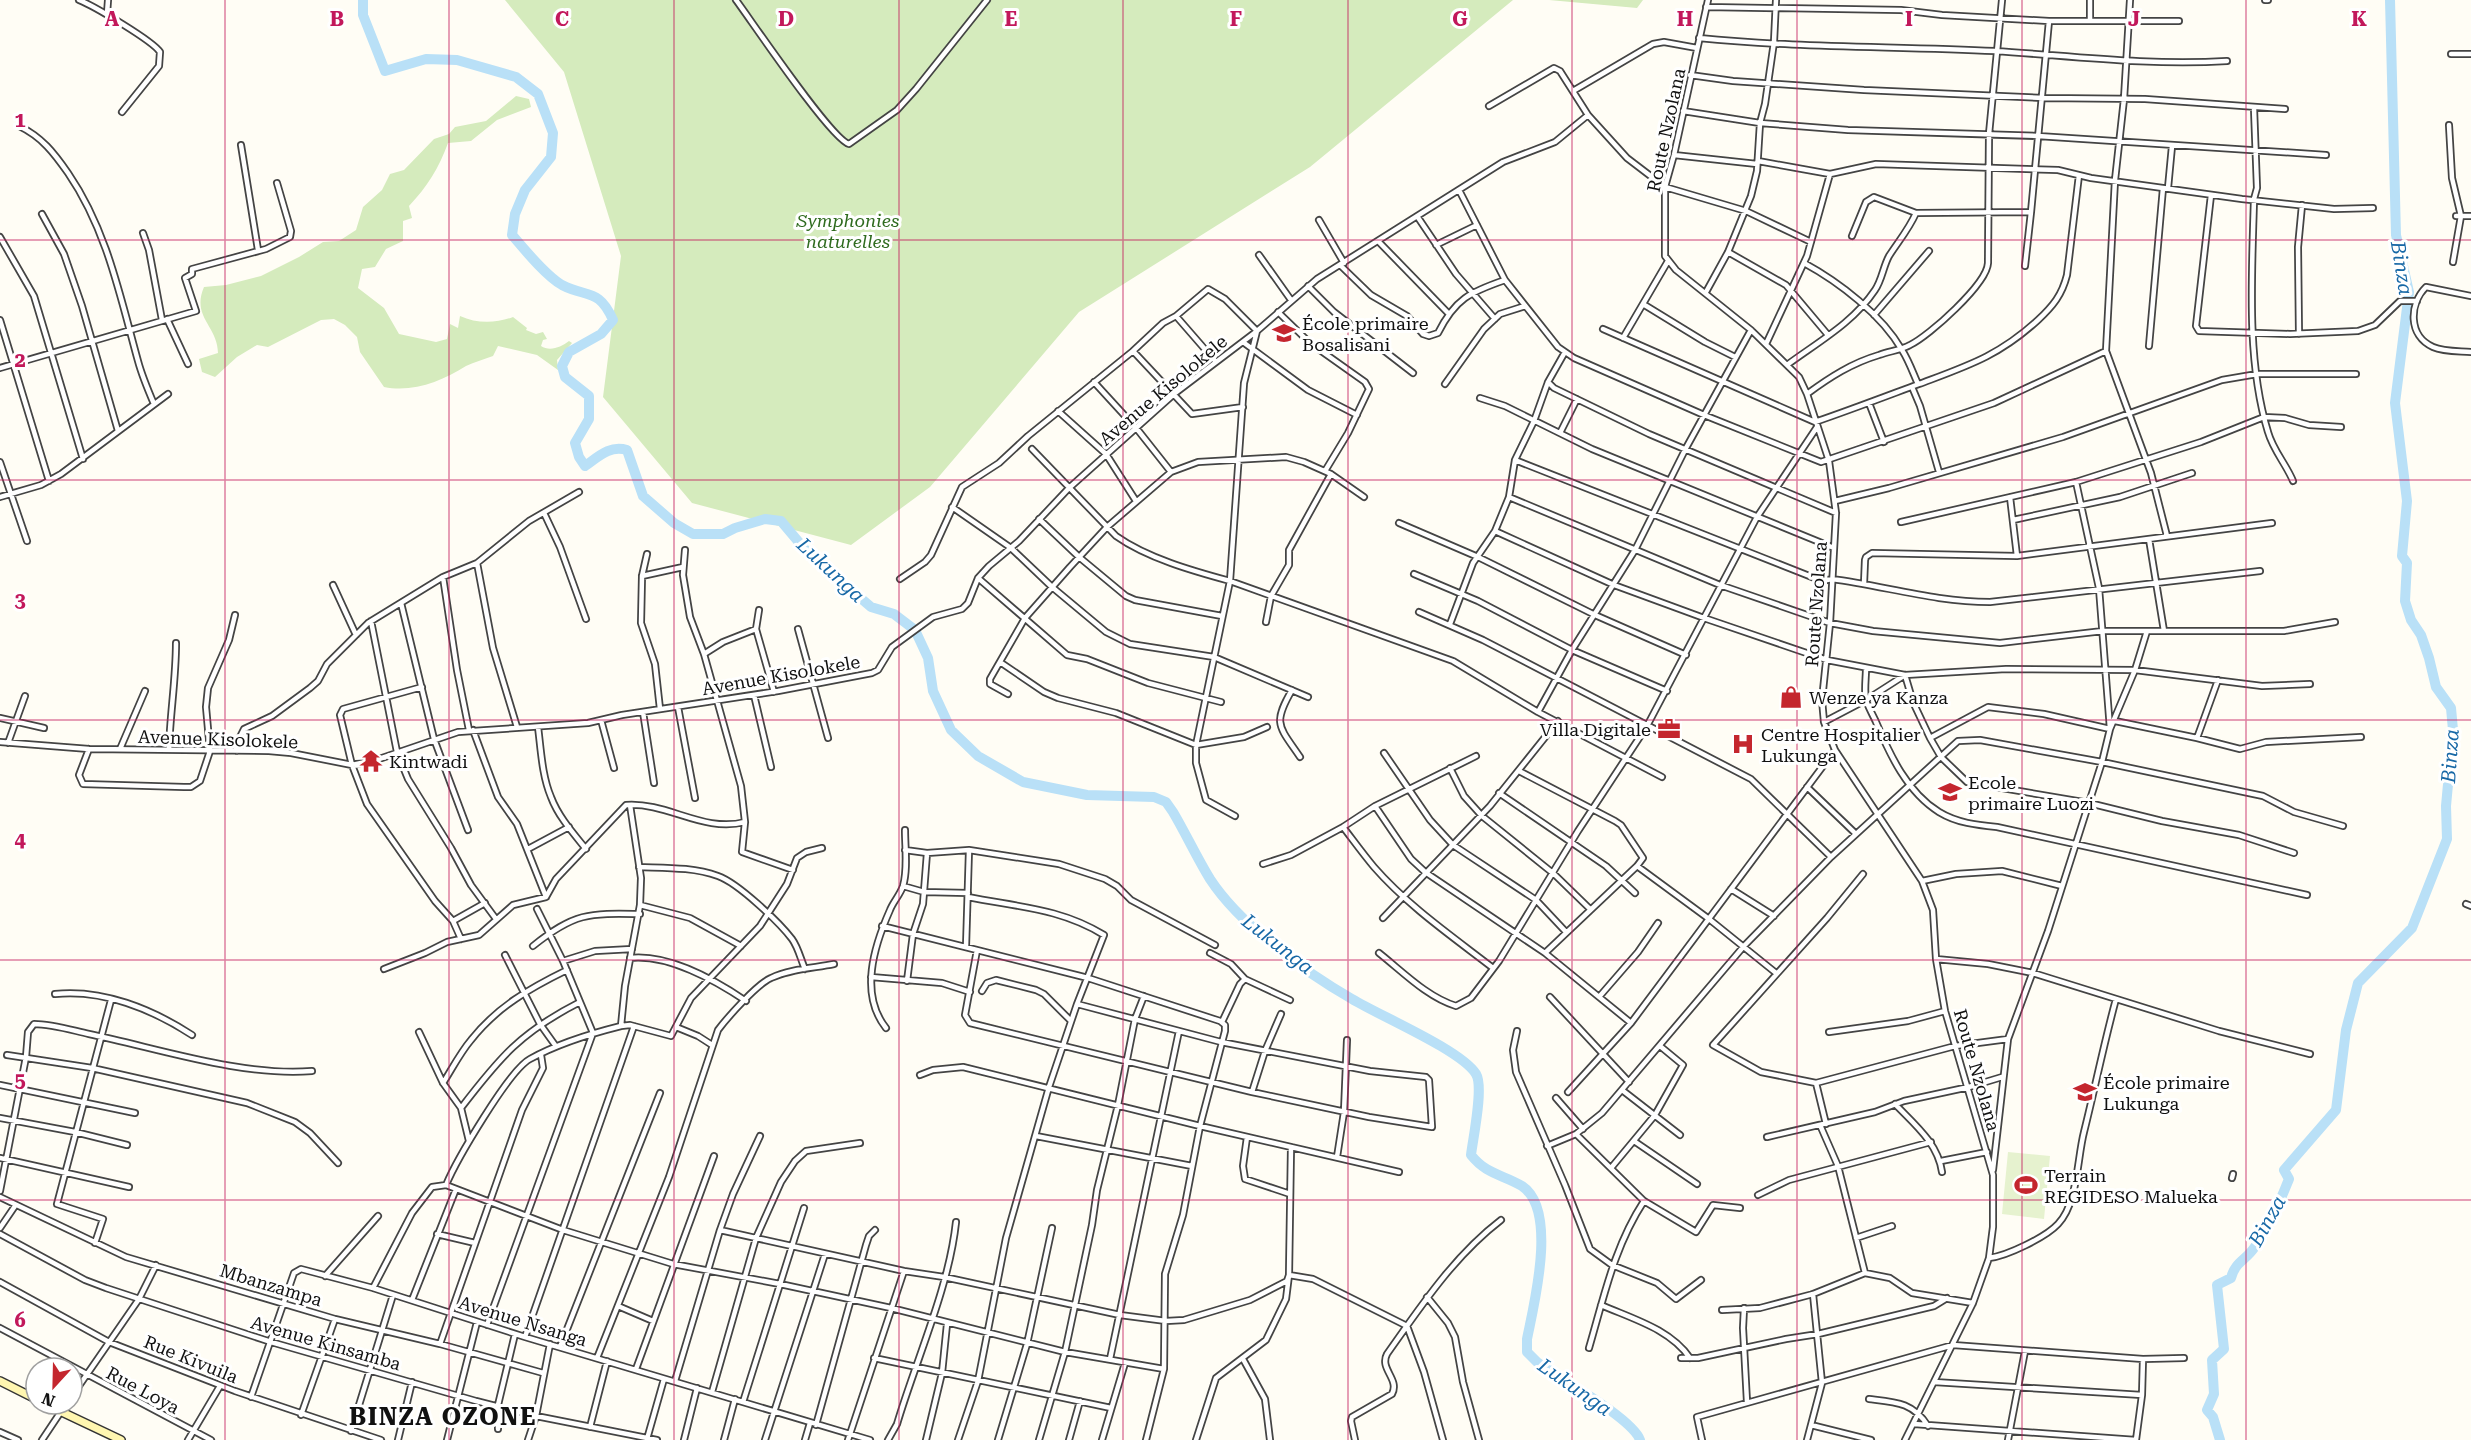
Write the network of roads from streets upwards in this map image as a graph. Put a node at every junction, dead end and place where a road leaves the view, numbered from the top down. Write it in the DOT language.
graph roads {
  1 [pos="79,0"];
  2 [pos="108,0"];
  3 [pos="736,0"];
  4 [pos="987,0"];
  5 [pos="1708,0"];
  6 [pos="1776,0"];
  7 [pos="2002,0"];
  8 [pos="2090,0"];
  9 [pos="2130,0"];
  10 [pos="1706,7"];
  11 [pos="1776,8"];
  12 [pos="106,14"];
  13 [pos="2000,17"];
  14 [pos="2049,21"];
  15 [pos="2090,21"];
  16 [pos="2129,21"];
  17 [pos="2179,21"];
  18 [pos="1699,38"];
  19 [pos="1774,42"];
  20 [pos="1697,48"];
  21 [pos="1997,51"];
  22 [pos="2451,54"];
  23 [pos="2471,54"];
  24 [pos="2046,56"];
  25 [pos="2127,59"];
  26 [pos="2227,61"];
  27 [pos="1690,75"];
  28 [pos="1767,84"];
  29 [pos="1573,91"];
  30 [pos="1992,96"];
  31 [pos="2043,98"];
  32 [pos="2124,99"];
  33 [pos="1489,106"];
  34 [pos="2254,108"];
  35 [pos="2285,109"];
  36 [pos="1683,111"];
  37 [pos="122,112"];
  38 [pos="1588,115"];
  39 [pos="1760,123"];
  40 [pos="2449,125"];
  41 [pos="19,126"];
  42 [pos="1989,134"];
  43 [pos="2038,136"];
  44 [pos="2120,142"];
  45 [pos="241,145"];
  46 [pos="2172,146"];
  47 [pos="2255,150"];
  48 [pos="1674,155"];
  49 [pos="2326,155"];
  50 [pos="1758,163"];
  51 [pos="1989,167"];
  52 [pos="2036,168"];
  53 [pos="1830,174"];
  54 [pos="2079,175"];
  55 [pos="2115,180"];
  56 [pos="277,183"];
  57 [pos="1665,187"];
  58 [pos="2166,188"];
  59 [pos="1459,190"];
  60 [pos="2211,195"];
  61 [pos="2254,199"];
  62 [pos="2302,205"];
  63 [pos="2373,208"];
  64 [pos="1746,210"];
  65 [pos="2031,212"];
  66 [pos="1916,213"];
  67 [pos="1987,213"];
  68 [pos="42,214"];
  69 [pos="1417,216"];
  70 [pos="2458,216"];
  71 [pos="2471,216"];
  72 [pos="1320,220"];
  73 [pos="1477,225"];
  74 [pos="144,234"];
  75 [pos="1852,236"];
  76 [pos="0,237"];
  77 [pos="1378,241"];
  78 [pos="1811,242"];
  79 [pos="1436,245"];
  80 [pos="258,250"];
  81 [pos="1929,251"];
  82 [pos="1728,252"];
  83 [pos="1259,255"];
  84 [pos="1668,261"];
  85 [pos="2453,262"];
  86 [pos="1804,263"];
  87 [pos="1342,264"];
  88 [pos="2025,266"];
  89 [pos="1505,280"];
  90 [pos="1308,286"];
  91 [pos="1791,290"];
  92 [pos="1706,292"];
  93 [pos="1473,293"];
  94 [pos="2471,296"];
  95 [pos="1291,300"];
  96 [pos="2415,300"];
  97 [pos="1643,303"];
  98 [pos="1525,306"];
  99 [pos="1864,306"];
  100 [pos="1278,312"];
  101 [pos="1448,313"];
  102 [pos="1874,315"];
  103 [pos="1176,316"];
  104 [pos="1495,319"];
  105 [pos="0,320"];
  106 [pos="165,320"];
  107 [pos="1603,329"];
  108 [pos="131,330"];
  109 [pos="1751,330"];
  110 [pos="1257,331"];
  111 [pos="2254,331"];
  112 [pos="2299,334"];
  113 [pos="1828,335"];
  114 [pos="1623,338"];
  115 [pos="92,340"];
  116 [pos="1242,342"];
  117 [pos="1766,344"];
  118 [pos="2149,346"];
  119 [pos="1252,348"];
  120 [pos="1902,349"];
  121 [pos="1133,351"];
  122 [pos="2106,351"];
  123 [pos="51,352"];
  124 [pos="1565,352"];
  125 [pos="2471,352"];
  126 [pos="1735,357"];
  127 [pos="1216,362"];
  128 [pos="15,364"];
  129 [pos="188,364"];
  130 [pos="1787,364"];
  131 [pos="0,368"];
  132 [pos="1413,373"];
  133 [pos="2257,374"];
  134 [pos="2356,374"];
  135 [pos="1722,380"];
  136 [pos="1094,382"];
  137 [pos="1548,382"];
  138 [pos="1445,384"];
  139 [pos="1918,384"];
  140 [pos="1912,387"];
  141 [pos="168,394"];
  142 [pos="1174,394"];
  143 [pos="1807,394"];
  144 [pos="1480,398"];
  145 [pos="1578,399"];
  146 [pos="1869,403"];
  147 [pos="154,404"];
  148 [pos="1243,407"];
  149 [pos="1058,411"];
  150 [pos="1357,415"];
  151 [pos="2129,415"];
  152 [pos="1704,416"];
  153 [pos="2264,417"];
  154 [pos="1534,421"];
  155 [pos="1816,424"];
  156 [pos="1926,426"];
  157 [pos="2341,427"];
  158 [pos="1137,429"];
  159 [pos="118,431"];
  160 [pos="1560,433"];
  161 [pos="1884,442"];
  162 [pos="1686,448"];
  163 [pos="1032,449"];
  164 [pos="1106,454"];
  165 [pos="1799,454"];
  166 [pos="83,459"];
  167 [pos="1238,459"];
  168 [pos="1515,460"];
  169 [pos="2147,460"];
  170 [pos="1829,461"];
  171 [pos="0,462"];
  172 [pos="1325,471"];
  173 [pos="1170,472"];
  174 [pos="1939,472"];
  175 [pos="2192,473"];
  176 [pos="1332,474"];
  177 [pos="49,481"];
  178 [pos="1670,481"];
  179 [pos="2294,481"];
  180 [pos="2076,482"];
  181 [pos="1775,487"];
  182 [pos="2154,487"];
  183 [pos="1069,488"];
  184 [pos="579,492"];
  185 [pos="11,494"];
  186 [pos="1364,496"];
  187 [pos="0,497"];
  188 [pos="1509,497"];
  189 [pos="2010,497"];
  190 [pos="1136,501"];
  191 [pos="1835,501"];
  192 [pos="2083,506"];
  193 [pos="952,507"];
  194 [pos="544,513"];
  195 [pos="1836,513"];
  196 [pos="1654,515"];
  197 [pos="1757,517"];
  198 [pos="1039,519"];
  199 [pos="2013,520"];
  200 [pos="1900,522"];
  201 [pos="1399,523"];
  202 [pos="2272,523"];
  203 [pos="1107,527"];
  204 [pos="1495,531"];
  205 [pos="2167,536"];
  206 [pos="2149,539"];
  207 [pos="27,541"];
  208 [pos="2091,545"];
  209 [pos="1011,548"];
  210 [pos="1834,548"];
  211 [pos="685,550"];
  212 [pos="1635,550"];
  213 [pos="1740,550"];
  214 [pos="647,554"];
  215 [pos="2017,556"];
  216 [pos="1079,557"];
  217 [pos="1478,557"];
  218 [pos="477,563"];
  219 [pos="682,567"];
  220 [pos="2260,571"];
  221 [pos="1414,574"];
  222 [pos="642,576"];
  223 [pos="444,577"];
  224 [pos="978,578"];
  225 [pos="900,579"];
  226 [pos="1832,579"];
  227 [pos="1230,581"];
  228 [pos="2157,582"];
  229 [pos="1864,584"];
  230 [pos="333,585"];
  231 [pos="1614,585"];
  232 [pos="1720,585"];
  233 [pos="1052,587"];
  234 [pos="2099,588"];
  235 [pos="1462,594"];
  236 [pos="1271,596"];
  237 [pos="401,603"];
  238 [pos="759,610"];
  239 [pos="1419,612"];
  240 [pos="235,615"];
  241 [pos="1595,615"];
  242 [pos="1222,616"];
  243 [pos="1025,618"];
  244 [pos="1704,618"];
  245 [pos="586,619"];
  246 [pos="372,621"];
  247 [pos="1266,622"];
  248 [pos="1830,622"];
  249 [pos="2335,622"];
  250 [pos="1450,624"];
  251 [pos="756,629"];
  252 [pos="798,629"];
  253 [pos="2103,630"];
  254 [pos="2164,630"];
  255 [pos="2147,631"];
  256 [pos="356,635"];
  257 [pos="176,643"];
  258 [pos="1572,650"];
  259 [pos="704,654"];
  260 [pos="1686,655"];
  261 [pos="1214,657"];
  262 [pos="1827,660"];
  263 [pos="1000,662"];
  264 [pos="1866,668"];
  265 [pos="2135,670"];
  266 [pos="2106,671"];
  267 [pos="1905,675"];
  268 [pos="1557,679"];
  269 [pos="2218,680"];
  270 [pos="814,684"];
  271 [pos="2310,684"];
  272 [pos="422,687"];
  273 [pos="1292,690"];
  274 [pos="145,691"];
  275 [pos="774,692"];
  276 [pos="1666,692"];
  277 [pos="1008,694"];
  278 [pos="754,695"];
  279 [pos="25,696"];
  280 [pos="386,696"];
  281 [pos="1308,697"];
  282 [pos="1205,699"];
  283 [pos="1866,700"];
  284 [pos="715,701"];
  285 [pos="1221,702"];
  286 [pos="678,707"];
  287 [pos="660,709"];
  288 [pos="643,712"];
  289 [pos="1538,712"];
  290 [pos="0,718"];
  291 [pos="601,720"];
  292 [pos="1558,721"];
  293 [pos="2115,721"];
  294 [pos="15,722"];
  295 [pos="1824,722"];
  296 [pos="1647,726"];
  297 [pos="517,727"];
  298 [pos="538,727"];
  299 [pos="1267,727"];
  300 [pos="44,728"];
  301 [pos="2110,729"];
  302 [pos="471,730"];
  303 [pos="2361,737"];
  304 [pos="828,738"];
  305 [pos="1930,738"];
  306 [pos="2197,738"];
  307 [pos="434,740"];
  308 [pos="0,742"];
  309 [pos="8,743"];
  310 [pos="1196,745"];
  311 [pos="88,748"];
  312 [pos="120,749"];
  313 [pos="169,749"];
  314 [pos="1835,750"];
  315 [pos="210,751"];
  316 [pos="237,751"];
  317 [pos="397,752"];
  318 [pos="1384,753"];
  319 [pos="1476,756"];
  320 [pos="1300,757"];
  321 [pos="1941,757"];
  322 [pos="1627,758"];
  323 [pos="2102,762"];
  324 [pos="352,765"];
  325 [pos="771,767"];
  326 [pos="614,768"];
  327 [pos="1450,768"];
  328 [pos="1519,771"];
  329 [pos="1662,777"];
  330 [pos="654,783"];
  331 [pos="1911,784"];
  332 [pos="1807,787"];
  333 [pos="1409,790"];
  334 [pos="1499,793"];
  335 [pos="695,798"];
  336 [pos="2089,803"];
  337 [pos="630,805"];
  338 [pos="1375,806"];
  339 [pos="1593,810"];
  340 [pos="1787,812"];
  341 [pos="1878,814"];
  342 [pos="1235,816"];
  343 [pos="1482,816"];
  344 [pos="745,822"];
  345 [pos="2343,826"];
  346 [pos="568,827"];
  347 [pos="1343,827"];
  348 [pos="468,830"];
  349 [pos="905,830"];
  350 [pos="1856,834"];
  351 [pos="1571,844"];
  352 [pos="2075,844"];
  353 [pos="1453,845"];
  354 [pos="822,848"];
  355 [pos="528,849"];
  356 [pos="586,849"];
  357 [pos="905,850"];
  358 [pos="969,850"];
  359 [pos="927,853"];
  360 [pos="2294,853"];
  361 [pos="1831,857"];
  362 [pos="1263,864"];
  363 [pos="1637,866"];
  364 [pos="639,867"];
  365 [pos="793,870"];
  366 [pos="1425,872"];
  367 [pos="1554,874"];
  368 [pos="1863,874"];
  369 [pos="1622,881"];
  370 [pos="1922,881"];
  371 [pos="903,886"];
  372 [pos="2062,886"];
  373 [pos="1731,889"];
  374 [pos="924,892"];
  375 [pos="1635,893"];
  376 [pos="968,895"];
  377 [pos="2307,895"];
  378 [pos="1404,896"];
  379 [pos="546,897"];
  380 [pos="1536,900"];
  381 [pos="485,903"];
  382 [pos="640,905"];
  383 [pos="537,909"];
  384 [pos="1590,909"];
  385 [pos="640,914"];
  386 [pos="768,914"];
  387 [pos="1774,916"];
  388 [pos="1383,918"];
  389 [pos="496,919"];
  390 [pos="1709,919"];
  391 [pos="453,921"];
  392 [pos="1658,923"];
  393 [pos="882,926"];
  394 [pos="1566,932"];
  395 [pos="549,933"];
  396 [pos="1516,933"];
  397 [pos="913,934"];
  398 [pos="461,939"];
  399 [pos="1215,945"];
  400 [pos="533,946"];
  401 [pos="741,946"];
  402 [pos="1744,946"];
  403 [pos="966,947"];
  404 [pos="632,949"];
  405 [pos="977,950"];
  406 [pos="1210,953"];
  407 [pos="1379,953"];
  408 [pos="1545,953"];
  409 [pos="505,955"];
  410 [pos="630,958"];
  411 [pos="1936,959"];
  412 [pos="563,961"];
  413 [pos="834,964"];
  414 [pos="1493,968"];
  415 [pos="384,969"];
  416 [pos="805,969"];
  417 [pos="567,970"];
  418 [pos="1776,973"];
  419 [pos="2033,973"];
  420 [pos="871,977"];
  421 [pos="1088,978"];
  422 [pos="708,980"];
  423 [pos="1245,980"];
  424 [pos="907,981"];
  425 [pos="982,991"];
  426 [pos="970,992"];
  427 [pos="523,993"];
  428 [pos="55,994"];
  429 [pos="1144,996"];
  430 [pos="1550,997"];
  431 [pos="1599,997"];
  432 [pos="2116,999"];
  433 [pos="111,1000"];
  434 [pos="1290,1000"];
  435 [pos="746,1001"];
  436 [pos="580,1002"];
  437 [pos="1077,1004"];
  438 [pos="1945,1011"];
  439 [pos="1281,1014"];
  440 [pos="1135,1019"];
  441 [pos="1071,1021"];
  442 [pos="1222,1022"];
  443 [pos="1631,1023"];
  444 [pos="540,1024"];
  445 [pos="621,1026"];
  446 [pos="634,1026"];
  447 [pos="676,1028"];
  448 [pos="886,1028"];
  449 [pos="1179,1031"];
  450 [pos="1517,1031"];
  451 [pos="419,1032"];
  452 [pos="1829,1032"];
  453 [pos="593,1033"];
  454 [pos="192,1035"];
  455 [pos="100,1036"];
  456 [pos="2008,1039"];
  457 [pos="1347,1040"];
  458 [pos="1221,1042"];
  459 [pos="555,1045"];
  460 [pos="712,1045"];
  461 [pos="1064,1046"];
  462 [pos="1660,1046"];
  463 [pos="1955,1046"];
  464 [pos="1265,1051"];
  465 [pos="1603,1054"];
  466 [pos="2310,1054"];
  467 [pos="7,1055"];
  468 [pos="542,1055"];
  469 [pos="26,1057"];
  470 [pos="1127,1061"];
  471 [pos="1346,1066"];
  472 [pos="92,1068"];
  473 [pos="312,1071"];
  474 [pos="1171,1071"];
  475 [pos="920,1075"];
  476 [pos="2002,1077"];
  477 [pos="1211,1081"];
  478 [pos="1629,1082"];
  479 [pos="443,1083"];
  480 [pos="1816,1083"];
  481 [pos="0,1084"];
  482 [pos="1049,1087"];
  483 [pos="1969,1087"];
  484 [pos="19,1088"];
  485 [pos="1622,1090"];
  486 [pos="1252,1092"];
  487 [pos="1568,1092"];
  488 [pos="660,1094"];
  489 [pos="1556,1098"];
  490 [pos="84,1101"];
  491 [pos="1895,1104"];
  492 [pos="1118,1105"];
  493 [pos="461,1108"];
  494 [pos="1344,1112"];
  495 [pos="135,1113"];
  496 [pos="1655,1115"];
  497 [pos="1162,1117"];
  498 [pos="0,1118"];
  499 [pos="12,1121"];
  500 [pos="1826,1124"];
  501 [pos="1820,1125"];
  502 [pos="1200,1126"];
  503 [pos="1582,1129"];
  504 [pos="75,1132"];
  505 [pos="1576,1134"];
  506 [pos="1680,1135"];
  507 [pos="760,1136"];
  508 [pos="1036,1136"];
  509 [pos="1248,1137"];
  510 [pos="1767,1137"];
  511 [pos="1634,1140"];
  512 [pos="469,1141"];
  513 [pos="1931,1142"];
  514 [pos="860,1143"];
  515 [pos="127,1145"];
  516 [pos="1547,1146"];
  517 [pos="1291,1147"];
  518 [pos="1107,1150"];
  519 [pos="1987,1152"];
  520 [pos="714,1156"];
  521 [pos="1337,1157"];
  522 [pos="3,1159"];
  523 [pos="1151,1159"];
  524 [pos="1941,1161"];
  525 [pos="338,1163"];
  526 [pos="1192,1166"];
  527 [pos="1838,1166"];
  528 [pos="1611,1168"];
  529 [pos="64,1171"];
  530 [pos="1399,1172"];
  531 [pos="1942,1172"];
  532 [pos="1993,1175"];
  533 [pos="1697,1184"];
  534 [pos="446,1185"];
  535 [pos="129,1187"];
  536 [pos="456,1189"];
  537 [pos="0,1191"];
  538 [pos="1290,1194"];
  539 [pos="1758,1195"];
  540 [pos="0,1197"];
  541 [pos="1644,1201"];
  542 [pos="490,1203"];
  543 [pos="15,1206"];
  544 [pos="804,1208"];
  545 [pos="1740,1208"];
  546 [pos="378,1216"];
  547 [pos="527,1217"];
  548 [pos="1501,1220"];
  549 [pos="956,1222"];
  550 [pos="1892,1226"];
  551 [pos="0,1228"];
  552 [pos="1052,1228"];
  553 [pos="563,1230"];
  554 [pos="720,1230"];
  555 [pos="875,1230"];
  556 [pos="0,1234"];
  557 [pos="437,1234"];
  558 [pos="756,1238"];
  559 [pos="1856,1238"];
  560 [pos="603,1242"];
  561 [pos="475,1243"];
  562 [pos="95,1244"];
  563 [pos="791,1245"];
  564 [pos="639,1252"];
  565 [pos="825,1254"];
  566 [pos="1989,1258"];
  567 [pos="863,1261"];
  568 [pos="156,1264"];
  569 [pos="673,1264"];
  570 [pos="1612,1265"];
  571 [pos="707,1271"];
  572 [pos="904,1271"];
  573 [pos="1865,1273"];
  574 [pos="1289,1275"];
  575 [pos="325,1276"];
  576 [pos="944,1276"];
  577 [pos="746,1279"];
  578 [pos="1701,1280"];
  579 [pos="0,1282"];
  580 [pos="780,1284"];
  581 [pos="995,1287"];
  582 [pos="373,1288"];
  583 [pos="814,1293"];
  584 [pos="1813,1294"];
  585 [pos="393,1295"];
  586 [pos="1038,1297"];
  587 [pos="1427,1297"];
  588 [pos="1947,1298"];
  589 [pos="139,1299"];
  590 [pos="412,1300"];
  591 [pos="850,1300"];
  592 [pos="283,1303"];
  593 [pos="1973,1303"];
  594 [pos="1076,1305"];
  595 [pos="1601,1305"];
  596 [pos="618,1306"];
  597 [pos="891,1308"];
  598 [pos="1744,1308"];
  599 [pos="1722,1310"];
  600 [pos="450,1313"];
  601 [pos="1120,1315"];
  602 [pos="335,1319"];
  603 [pos="931,1319"];
  604 [pos="653,1321"];
  605 [pos="1166,1321"];
  606 [pos="477,1322"];
  607 [pos="947,1324"];
  608 [pos="487,1325"];
  609 [pos="1407,1326"];
  610 [pos="0,1328"];
  611 [pos="381,1330"];
  612 [pos="986,1333"];
  613 [pos="515,1334"];
  614 [pos="1818,1334"];
  615 [pos="525,1337"];
  616 [pos="109,1342"];
  617 [pos="271,1342"];
  618 [pos="440,1344"];
  619 [pos="550,1344"];
  620 [pos="1027,1344"];
  621 [pos="1953,1345"];
  622 [pos="560,1347"];
  623 [pos="1589,1348"];
  624 [pos="1744,1348"];
  625 [pos="2025,1351"];
  626 [pos="469,1352"];
  627 [pos="1065,1352"];
  628 [pos="321,1355"];
  629 [pos="597,1358"];
  630 [pos="874,1358"];
  631 [pos="1690,1358"];
  632 [pos="2184,1358"];
  633 [pos="1110,1359"];
  634 [pos="1244,1359"];
  635 [pos="1681,1359"];
  636 [pos="2143,1359"];
  637 [pos="607,1360"];
  638 [pos="509,1363"];
  639 [pos="1125,1363"];
  640 [pos="914,1367"];
  641 [pos="369,1369"];
  642 [pos="636,1369"];
  643 [pos="1164,1369"];
  644 [pos="543,1373"];
  645 [pos="942,1373"];
  646 [pos="87,1375"];
  647 [pos="664,1378"];
  648 [pos="84,1379"];
  649 [pos="0,1381"];
  650 [pos="675,1381"];
  651 [pos="978,1381"];
  652 [pos="412,1382"];
  653 [pos="1822,1383"];
  654 [pos="1934,1383"];
  655 [pos="220,1386"];
  656 [pos="2017,1387"];
  657 [pos="697,1388"];
  658 [pos="1015,1389"];
  659 [pos="712,1392"];
  660 [pos="24,1393"];
  661 [pos="458,1395"];
  662 [pos="2142,1395"];
  663 [pos="251,1396"];
  664 [pos="1054,1396"];
  665 [pos="735,1399"];
  666 [pos="1869,1399"];
  667 [pos="1080,1401"];
  668 [pos="742,1402"];
  669 [pos="1747,1402"];
  670 [pos="498,1405"];
  671 [pos="1111,1408"];
  672 [pos="774,1412"];
  673 [pos="1920,1413"];
  674 [pos="301,1415"];
  675 [pos="57,1416"];
  676 [pos="69,1416"];
  677 [pos="536,1416"];
  678 [pos="810,1423"];
  679 [pos="1914,1424"];
  680 [pos="816,1425"];
  681 [pos="1811,1425"];
  682 [pos="1928,1426"];
  683 [pos="590,1427"];
  684 [pos="498,1429"];
  685 [pos="351,1431"];
  686 [pos="0,1432"];
  687 [pos="193,1432"];
  688 [pos="2009,1432"];
  689 [pos="848,1437"];
  690 [pos="647,1439"];
  691 [pos="18,1440"];
  692 [pos="42,1440"];
  693 [pos="122,1440"];
  694 [pos="188,1440"];
  695 [pos="210,1440"];
  696 [pos="381,1440"];
  697 [pos="398,1440"];
  698 [pos="447,1440"];
  699 [pos="528,1440"];
  700 [pos="657,1440"];
  701 [pos="684,1440"];
  702 [pos="723,1440"];
  703 [pos="765,1440"];
  704 [pos="805,1440"];
  705 [pos="870,1440"];
  706 [pos="888,1440"];
  707 [pos="926,1440"];
  708 [pos="958,1440"];
  709 [pos="998,1440"];
  710 [pos="1039,1440"];
  711 [pos="1069,1440"];
  712 [pos="1102,1440"];
  713 [pos="1146,1440"];
  714 [pos="1196,1440"];
  715 [pos="1270,1440"];
  716 [pos="1355,1440"];
  717 [pos="1443,1440"];
  718 [pos="1479,1440"];
  719 [pos="1702,1440"];
  720 [pos="1807,1440"];
  721 [pos="1870,1440"];
  722 [pos="1905,1440"];
  723 [pos="2008,1440"];
  724 [pos="2136,1440"];
  1 -- 12 [label="street"];
  2 -- 12 [label="street"];
  3 -- 4 [label="street"];
  5 -- 10 [label="street, Route Nzolana"];
  6 -- 11 [label="street"];
  7 -- 13 [label="street"];
  8 -- 15 [label="street"];
  9 -- 16 [label="street"];
  10 -- 11 [label="street"];
  10 -- 18 [label="street, Route Nzolana"];
  11 -- 13 [label="street"];
  11 -- 19 [label="street"];
  12 -- 37 [label="street"];
  13 -- 14 [label="street"];
  13 -- 21 [label="street"];
  14 -- 15 [label="street"];
  14 -- 24 [label="street"];
  15 -- 16 [label="street"];
  16 -- 17 [label="street"];
  16 -- 25 [label="street"];
  18 -- 19 [label="street"];
  18 -- 20 [label="street, Route Nzolana"];
  19 -- 21 [label="street"];
  19 -- 28 [label="street"];
  20 -- 27 [label="street, Route Nzolana"];
  20 -- 29 [label="street"];
  21 -- 24 [label="street"];
  21 -- 30 [label="street"];
  22 -- 23 [label="street"];
  24 -- 25 [label="street"];
  24 -- 31 [label="street"];
  25 -- 26 [label="street"];
  25 -- 32 [label="street"];
  27 -- 28 [label="street"];
  27 -- 36 [label="street, Route Nzolana"];
  28 -- 30 [label="street"];
  28 -- 39 [label="street"];
  29 -- 33 [label="street"];
  29 -- 38 [label="street"];
  30 -- 31 [label="street"];
  30 -- 42 [label="street"];
  31 -- 32 [label="street"];
  31 -- 43 [label="street"];
  32 -- 34 [label="street"];
  32 -- 44 [label="street"];
  34 -- 35 [label="street"];
  34 -- 47 [label="street"];
  36 -- 39 [label="street"];
  36 -- 48 [label="street, Route Nzolana"];
  38 -- 57 [label="street"];
  38 -- 59 [label="street, Avenue Kisolokele"];
  39 -- 42 [label="street"];
  39 -- 50 [label="street"];
  40 -- 70 [label="street"];
  41 -- 108 [label="street"];
  42 -- 43 [label="street"];
  42 -- 51 [label="street"];
  43 -- 44 [label="street"];
  43 -- 52 [label="street"];
  44 -- 46 [label="street"];
  44 -- 55 [label="street"];
  45 -- 80 [label="street"];
  46 -- 47 [label="street"];
  46 -- 58 [label="street"];
  47 -- 49 [label="street"];
  47 -- 61 [label="street"];
  48 -- 50 [label="street"];
  48 -- 57 [label="street, Route Nzolana"];
  50 -- 53 [label="street"];
  50 -- 64 [label="street"];
  51 -- 52 [label="street"];
  51 -- 53 [label="street"];
  51 -- 67 [label="street"];
  52 -- 54 [label="street"];
  52 -- 65 [label="street"];
  53 -- 78 [label="street"];
  54 -- 55 [label="street"];
  54 -- 139 [label="street"];
  55 -- 58 [label="street"];
  55 -- 122 [label="street"];
  56 -- 80 [label="street"];
  57 -- 64 [label="street"];
  57 -- 84 [label="street, Route Nzolana"];
  58 -- 60 [label="street"];
  58 -- 118 [label="street"];
  59 -- 69 [label="street, Avenue Kisolokele"];
  59 -- 73 [label="street"];
  60 -- 61 [label="street"];
  60 -- 111 [label="street"];
  61 -- 62 [label="street"];
  61 -- 111 [label="street"];
  62 -- 63 [label="street"];
  62 -- 112 [label="street"];
  64 -- 78 [label="street"];
  64 -- 82 [label="street"];
  65 -- 67 [label="street"];
  65 -- 88 [label="street"];
  66 -- 67 [label="street"];
  66 -- 75 [label="street"];
  66 -- 99 [label="street"];
  67 -- 120 [label="street"];
  68 -- 115 [label="street"];
  69 -- 77 [label="street, Avenue Kisolokele"];
  69 -- 79 [label="street"];
  70 -- 71 [label="street"];
  70 -- 85 [label="street"];
  72 -- 87 [label="street"];
  73 -- 79 [label="street"];
  73 -- 89 [label="street"];
  74 -- 106 [label="street"];
  76 -- 123 [label="street"];
  77 -- 87 [label="street, Avenue Kisolokele"];
  77 -- 101 [label="street"];
  78 -- 86 [label="street"];
  79 -- 93 [label="street"];
  80 -- 106 [label="street"];
  81 -- 102 [label="street"];
  82 -- 91 [label="street"];
  82 -- 92 [label="street"];
  83 -- 95 [label="street"];
  84 -- 92 [label="street, Route Nzolana"];
  84 -- 97 [label="street"];
  86 -- 91 [label="street"];
  86 -- 99 [label="street"];
  87 -- 90 [label="street, Avenue Kisolokele"];
  87 -- 101 [label="street"];
  89 -- 93 [label="street"];
  89 -- 98 [label="street"];
  90 -- 95 [label="street, Avenue Kisolokele"];
  90 -- 132 [label="street"];
  91 -- 113 [label="street"];
  91 -- 117 [label="street"];
  92 -- 109 [label="street, Route Nzolana"];
  93 -- 101 [label="street"];
  93 -- 104 [label="street"];
  94 -- 96 [label="street"];
  95 -- 100 [label="street, Avenue Kisolokele"];
  96 -- 112 [label="street"];
  96 -- 125 [label="street"];
  97 -- 114 [label="street"];
  97 -- 126 [label="street"];
  98 -- 104 [label="street"];
  98 -- 124 [label="street"];
  99 -- 102 [label="street"];
  99 -- 113 [label="street"];
  100 -- 110 [label="street, Avenue Kisolokele"];
  100 -- 150 [label="street"];
  102 -- 120 [label="street"];
  103 -- 110 [label="street"];
  103 -- 121 [label="street"];
  103 -- 127 [label="street"];
  104 -- 138 [label="street"];
  105 -- 128 [label="street"];
  106 -- 108 [label="street"];
  106 -- 129 [label="street"];
  107 -- 114 [label="street"];
  108 -- 115 [label="street"];
  108 -- 147 [label="street"];
  109 -- 117 [label="street, Route Nzolana"];
  109 -- 126 [label="street"];
  110 -- 116 [label="street, Avenue Kisolokele"];
  110 -- 119 [label="street"];
  111 -- 112 [label="street"];
  111 -- 133 [label="street"];
  113 -- 130 [label="street"];
  114 -- 135 [label="street"];
  115 -- 123 [label="street"];
  115 -- 159 [label="street"];
  116 -- 119 [label="street"];
  116 -- 127 [label="street, Avenue Kisolokele"];
  117 -- 130 [label="street, Route Nzolana"];
  119 -- 148 [label="street"];
  119 -- 150 [label="street"];
  120 -- 139 [label="street"];
  120 -- 143 [label="street"];
  121 -- 136 [label="street"];
  121 -- 142 [label="street"];
  122 -- 151 [label="street"];
  122 -- 156 [label="street"];
  123 -- 128 [label="street"];
  123 -- 166 [label="street"];
  124 -- 137 [label="street"];
  124 -- 152 [label="street"];
  126 -- 135 [label="street"];
  127 -- 142 [label="street, Avenue Kisolokele"];
  128 -- 131 [label="street"];
  128 -- 177 [label="street"];
  130 -- 143 [label="street, Route Nzolana"];
  133 -- 134 [label="street"];
  133 -- 151 [label="street"];
  133 -- 153 [label="street"];
  135 -- 152 [label="street"];
  135 -- 155 [label="street"];
  136 -- 149 [label="street"];
  136 -- 158 [label="street"];
  137 -- 145 [label="street"];
  137 -- 154 [label="street"];
  139 -- 140 [label="street"];
  140 -- 146 [label="street"];
  140 -- 156 [label="street"];
  141 -- 147 [label="street"];
  142 -- 148 [label="street"];
  142 -- 158 [label="street, Avenue Kisolokele"];
  143 -- 155 [label="street, Route Nzolana"];
  144 -- 154 [label="street"];
  145 -- 160 [label="street"];
  145 -- 162 [label="street"];
  146 -- 155 [label="street"];
  146 -- 161 [label="street"];
  147 -- 159 [label="street"];
  148 -- 167 [label="street"];
  149 -- 164 [label="street"];
  149 -- 193 [label="street"];
  150 -- 172 [label="street"];
  151 -- 169 [label="street"];
  151 -- 174 [label="street"];
  152 -- 162 [label="street"];
  152 -- 165 [label="street"];
  153 -- 157 [label="street"];
  153 -- 169 [label="street"];
  153 -- 179 [label="street"];
  154 -- 160 [label="street"];
  154 -- 168 [label="street"];
  155 -- 165 [label="street"];
  155 -- 170 [label="street, Route Nzolana"];
  156 -- 161 [label="street"];
  156 -- 174 [label="street"];
  158 -- 164 [label="street, Avenue Kisolokele"];
  158 -- 173 [label="street"];
  159 -- 166 [label="street"];
  160 -- 178 [label="street"];
  161 -- 170 [label="street"];
  162 -- 178 [label="street"];
  162 -- 181 [label="street"];
  163 -- 183 [label="street"];
  164 -- 183 [label="street, Avenue Kisolokele"];
  164 -- 190 [label="street"];
  165 -- 170 [label="street"];
  165 -- 181 [label="street"];
  166 -- 177 [label="street"];
  167 -- 172 [label="street"];
  167 -- 173 [label="street"];
  167 -- 227 [label="street"];
  168 -- 188 [label="street"];
  168 -- 196 [label="street"];
  169 -- 180 [label="street"];
  169 -- 182 [label="street"];
  170 -- 191 [label="street, Route Nzolana"];
  171 -- 185 [label="street"];
  172 -- 176 [label="street"];
  173 -- 190 [label="street"];
  174 -- 191 [label="street"];
  175 -- 182 [label="street"];
  176 -- 186 [label="street"];
  176 -- 236 [label="street"];
  177 -- 185 [label="street"];
  178 -- 196 [label="street"];
  178 -- 197 [label="street"];
  180 -- 189 [label="street"];
  180 -- 192 [label="street"];
  181 -- 195 [label="street"];
  181 -- 197 [label="street"];
  182 -- 192 [label="street"];
  182 -- 205 [label="street"];
  183 -- 198 [label="street, Avenue Kisolokele"];
  183 -- 203 [label="street"];
  184 -- 194 [label="street"];
  185 -- 187 [label="street"];
  185 -- 207 [label="street"];
  188 -- 204 [label="street"];
  188 -- 212 [label="street"];
  189 -- 199 [label="street"];
  189 -- 200 [label="street"];
  190 -- 203 [label="street"];
  191 -- 195 [label="street, Route Nzolana"];
  192 -- 199 [label="street"];
  192 -- 208 [label="street"];
  193 -- 209 [label="street"];
  193 -- 225 [label="street"];
  194 -- 218 [label="street"];
  194 -- 245 [label="street"];
  195 -- 210 [label="street, Route Nzolana"];
  196 -- 212 [label="street"];
  196 -- 213 [label="street"];
  197 -- 210 [label="street"];
  197 -- 213 [label="street"];
  198 -- 209 [label="street, Avenue Kisolokele"];
  198 -- 216 [label="street"];
  199 -- 215 [label="street"];
  201 -- 217 [label="street"];
  202 -- 205 [label="street"];
  203 -- 216 [label="street"];
  203 -- 227 [label="street"];
  204 -- 217 [label="street"];
  204 -- 231 [label="street"];
  205 -- 206 [label="street"];
  206 -- 208 [label="street"];
  206 -- 228 [label="street"];
  208 -- 215 [label="street"];
  208 -- 234 [label="street"];
  209 -- 224 [label="street, Avenue Kisolokele"];
  209 -- 233 [label="street"];
  210 -- 226 [label="street, Route Nzolana"];
  211 -- 219 [label="street"];
  212 -- 231 [label="street"];
  212 -- 232 [label="street"];
  213 -- 226 [label="street"];
  213 -- 232 [label="street"];
  214 -- 222 [label="street"];
  215 -- 229 [label="street"];
  216 -- 233 [label="street"];
  216 -- 242 [label="street"];
  217 -- 235 [label="street"];
  217 -- 241 [label="street"];
  218 -- 223 [label="street"];
  218 -- 297 [label="street"];
  219 -- 222 [label="street"];
  219 -- 259 [label="street"];
  220 -- 228 [label="street"];
  221 -- 235 [label="street"];
  222 -- 287 [label="street"];
  223 -- 237 [label="street"];
  223 -- 302 [label="street"];
  224 -- 243 [label="street"];
  224 -- 270 [label="street, Avenue Kisolokele"];
  226 -- 229 [label="street"];
  226 -- 248 [label="street, Route Nzolana"];
  227 -- 236 [label="street"];
  227 -- 242 [label="street"];
  228 -- 234 [label="street"];
  228 -- 254 [label="street"];
  229 -- 234 [label="street"];
  230 -- 256 [label="street"];
  231 -- 241 [label="street"];
  231 -- 244 [label="street"];
  232 -- 244 [label="street"];
  232 -- 248 [label="street"];
  233 -- 243 [label="street"];
  233 -- 261 [label="street"];
  234 -- 253 [label="street"];
  235 -- 250 [label="street"];
  235 -- 258 [label="street"];
  236 -- 247 [label="street"];
  236 -- 289 [label="street"];
  237 -- 246 [label="street"];
  237 -- 272 [label="street"];
  238 -- 251 [label="street"];
  239 -- 250 [label="street"];
  240 -- 315 [label="street"];
  241 -- 258 [label="street"];
  241 -- 260 [label="street"];
  242 -- 261 [label="street"];
  243 -- 263 [label="street"];
  243 -- 282 [label="street"];
  244 -- 260 [label="street"];
  244 -- 262 [label="street"];
  246 -- 256 [label="street"];
  246 -- 280 [label="street"];
  248 -- 253 [label="street"];
  248 -- 262 [label="street, Route Nzolana"];
  249 -- 254 [label="street"];
  250 -- 268 [label="street"];
  251 -- 259 [label="street"];
  251 -- 275 [label="street"];
  252 -- 270 [label="street"];
  253 -- 255 [label="street"];
  253 -- 266 [label="street"];
  254 -- 255 [label="street"];
  255 -- 265 [label="street"];
  256 -- 316 [label="street"];
  257 -- 313 [label="street"];
  258 -- 268 [label="street"];
  258 -- 276 [label="street"];
  259 -- 284 [label="street"];
  260 -- 276 [label="street"];
  261 -- 273 [label="street"];
  261 -- 282 [label="street"];
  262 -- 264 [label="street"];
  262 -- 295 [label="street, Route Nzolana"];
  263 -- 277 [label="street"];
  263 -- 310 [label="street"];
  264 -- 267 [label="street"];
  264 -- 283 [label="street"];
  265 -- 266 [label="street"];
  265 -- 269 [label="street"];
  265 -- 293 [label="street"];
  266 -- 267 [label="street"];
  266 -- 301 [label="street"];
  267 -- 283 [label="street"];
  267 -- 305 [label="street"];
  268 -- 289 [label="street"];
  268 -- 296 [label="street"];
  269 -- 271 [label="street"];
  269 -- 306 [label="street"];
  270 -- 275 [label="street, Avenue Kisolokele"];
  270 -- 304 [label="street"];
  272 -- 280 [label="street"];
  272 -- 307 [label="street"];
  273 -- 281 [label="street"];
  273 -- 320 [label="street"];
  274 -- 312 [label="street"];
  275 -- 278 [label="street, Avenue Kisolokele"];
  276 -- 296 [label="street"];
  278 -- 284 [label="street, Avenue Kisolokele"];
  278 -- 325 [label="street"];
  279 -- 294 [label="street"];
  280 -- 317 [label="street"];
  280 -- 324 [label="street"];
  282 -- 285 [label="street"];
  282 -- 310 [label="street"];
  283 -- 295 [label="street"];
  283 -- 331 [label="street"];
  284 -- 286 [label="street, Avenue Kisolokele"];
  284 -- 344 [label="street"];
  286 -- 287 [label="street, Avenue Kisolokele"];
  286 -- 335 [label="street"];
  287 -- 288 [label="street, Avenue Kisolokele"];
  288 -- 291 [label="street, Avenue Kisolokele"];
  288 -- 330 [label="street"];
  289 -- 292 [label="street"];
  290 -- 294 [label="street"];
  291 -- 298 [label="street, Avenue Kisolokele"];
  291 -- 326 [label="street"];
  292 -- 322 [label="street"];
  292 -- 328 [label="street"];
  293 -- 301 [label="street"];
  293 -- 306 [label="street"];
  294 -- 300 [label="street"];
  294 -- 309 [label="street"];
  295 -- 314 [label="street, Route Nzolana"];
  296 -- 322 [label="street"];
  296 -- 340 [label="street"];
  297 -- 298 [label="street, Avenue Kisolokele"];
  297 -- 302 [label="street, Avenue Kisolokele"];
  298 -- 346 [label="street"];
  299 -- 310 [label="street"];
  301 -- 305 [label="street"];
  301 -- 323 [label="street"];
  302 -- 307 [label="street, Avenue Kisolokele"];
  302 -- 355 [label="street"];
  303 -- 306 [label="street"];
  305 -- 321 [label="street"];
  307 -- 317 [label="street, Avenue Kisolokele"];
  307 -- 348 [label="street"];
  308 -- 309 [label="street, Avenue Kisolokele"];
  309 -- 311 [label="street, Avenue Kisolokele"];
  310 -- 342 [label="street"];
  311 -- 312 [label="street, Avenue Kisolokele"];
  311 -- 315 [label="street"];
  312 -- 313 [label="street, Avenue Kisolokele"];
  313 -- 315 [label="street, Avenue Kisolokele"];
  314 -- 332 [label="street"];
  314 -- 341 [label="street, Route Nzolana"];
  315 -- 316 [label="street, Avenue Kisolokele"];
  316 -- 324 [label="street, Avenue Kisolokele"];
  317 -- 324 [label="street, Avenue Kisolokele"];
  317 -- 381 [label="street"];
  318 -- 333 [label="street"];
  319 -- 327 [label="street"];
  321 -- 323 [label="street"];
  321 -- 331 [label="street"];
  321 -- 336 [label="street"];
  322 -- 329 [label="street"];
  322 -- 339 [label="street"];
  323 -- 336 [label="street"];
  323 -- 345 [label="street"];
  324 -- 391 [label="street"];
  327 -- 333 [label="street"];
  327 -- 343 [label="street"];
  328 -- 334 [label="street"];
  328 -- 339 [label="street"];
  331 -- 341 [label="street"];
  331 -- 352 [label="street"];
  332 -- 340 [label="street"];
  332 -- 350 [label="street"];
  333 -- 338 [label="street"];
  333 -- 353 [label="street"];
  334 -- 343 [label="street"];
  334 -- 351 [label="street"];
  336 -- 352 [label="street"];
  336 -- 360 [label="street"];
  337 -- 344 [label="street"];
  337 -- 356 [label="street"];
  337 -- 364 [label="street"];
  338 -- 347 [label="street"];
  338 -- 366 [label="street"];
  339 -- 351 [label="street"];
  339 -- 363 [label="street"];
  340 -- 361 [label="street"];
  340 -- 373 [label="street"];
  341 -- 350 [label="street"];
  341 -- 370 [label="street, Route Nzolana"];
  343 -- 353 [label="street"];
  343 -- 367 [label="street"];
  344 -- 365 [label="street"];
  346 -- 355 [label="street"];
  346 -- 356 [label="street"];
  347 -- 362 [label="street"];
  347 -- 378 [label="street"];
  349 -- 357 [label="street"];
  350 -- 361 [label="street"];
  351 -- 367 [label="street"];
  351 -- 369 [label="street"];
  352 -- 372 [label="street"];
  352 -- 377 [label="street"];
  353 -- 366 [label="street"];
  353 -- 380 [label="street"];
  354 -- 365 [label="street"];
  355 -- 379 [label="street"];
  356 -- 379 [label="street"];
  357 -- 359 [label="street"];
  357 -- 371 [label="street"];
  358 -- 359 [label="street"];
  358 -- 376 [label="street"];
  358 -- 399 [label="street"];
  359 -- 374 [label="street"];
  361 -- 387 [label="street"];
  363 -- 369 [label="street"];
  363 -- 390 [label="street"];
  364 -- 382 [label="street"];
  364 -- 386 [label="street"];
  365 -- 386 [label="street"];
  366 -- 378 [label="street"];
  366 -- 396 [label="street"];
  367 -- 380 [label="street"];
  367 -- 384 [label="street"];
  368 -- 418 [label="street"];
  369 -- 375 [label="street"];
  369 -- 384 [label="street"];
  370 -- 372 [label="street"];
  370 -- 411 [label="street, Route Nzolana"];
  371 -- 374 [label="street"];
  371 -- 393 [label="street"];
  372 -- 419 [label="street"];
  373 -- 387 [label="street"];
  373 -- 390 [label="street"];
  374 -- 376 [label="street"];
  374 -- 397 [label="street"];
  376 -- 403 [label="street"];
  376 -- 421 [label="street"];
  378 -- 388 [label="street"];
  378 -- 414 [label="street"];
  379 -- 389 [label="street"];
  380 -- 394 [label="street"];
  380 -- 396 [label="street"];
  381 -- 389 [label="street"];
  381 -- 391 [label="street"];
  382 -- 385 [label="street"];
  382 -- 401 [label="street"];
  383 -- 395 [label="street"];
  384 -- 394 [label="street"];
  385 -- 395 [label="street"];
  385 -- 404 [label="street"];
  386 -- 401 [label="street"];
  386 -- 416 [label="street"];
  387 -- 402 [label="street"];
  389 -- 398 [label="street"];
  390 -- 402 [label="street"];
  390 -- 443 [label="street"];
  391 -- 398 [label="street"];
  392 -- 431 [label="street"];
  393 -- 397 [label="street"];
  393 -- 420 [label="street"];
  394 -- 408 [label="street"];
  395 -- 400 [label="street"];
  395 -- 412 [label="street"];
  396 -- 408 [label="street"];
  396 -- 414 [label="street"];
  397 -- 403 [label="street"];
  397 -- 424 [label="street"];
  398 -- 415 [label="street"];
  401 -- 422 [label="street"];
  402 -- 418 [label="street"];
  402 -- 462 [label="street"];
  403 -- 405 [label="street"];
  404 -- 410 [label="street"];
  404 -- 412 [label="street"];
  405 -- 421 [label="street"];
  405 -- 426 [label="street"];
  406 -- 423 [label="street"];
  407 -- 414 [label="street"];
  408 -- 431 [label="street"];
  409 -- 427 [label="street"];
  410 -- 422 [label="street"];
  410 -- 445 [label="street"];
  411 -- 419 [label="street"];
  411 -- 438 [label="street, Route Nzolana"];
  412 -- 417 [label="street"];
  413 -- 416 [label="street"];
  416 -- 435 [label="street"];
  417 -- 427 [label="street"];
  417 -- 436 [label="street"];
  418 -- 480 [label="street"];
  419 -- 432 [label="street"];
  419 -- 456 [label="street"];
  420 -- 424 [label="street"];
  420 -- 448 [label="street"];
  421 -- 429 [label="street"];
  421 -- 437 [label="street"];
  422 -- 435 [label="street"];
  422 -- 447 [label="street"];
  423 -- 434 [label="street"];
  423 -- 442 [label="street"];
  424 -- 426 [label="street"];
  425 -- 441 [label="street"];
  426 -- 461 [label="street"];
  427 -- 444 [label="street"];
  427 -- 479 [label="street"];
  428 -- 433 [label="street"];
  429 -- 440 [label="street"];
  429 -- 442 [label="street"];
  430 -- 465 [label="street"];
  431 -- 443 [label="street"];
  432 -- 466 [label="street"];
  432 -- 566 [label="street"];
  433 -- 454 [label="street"];
  433 -- 455 [label="street"];
  435 -- 460 [label="street"];
  436 -- 444 [label="street"];
  436 -- 453 [label="street"];
  437 -- 440 [label="street"];
  437 -- 441 [label="street"];
  438 -- 452 [label="street"];
  438 -- 463 [label="street, Route Nzolana"];
  439 -- 464 [label="street"];
  440 -- 449 [label="street"];
  440 -- 470 [label="street"];
  441 -- 461 [label="street"];
  442 -- 458 [label="street"];
  443 -- 465 [label="street"];
  444 -- 459 [label="street"];
  444 -- 493 [label="street"];
  445 -- 446 [label="street"];
  445 -- 453 [label="street"];
  446 -- 447 [label="street"];
  446 -- 553 [label="street"];
  447 -- 460 [label="street"];
  449 -- 458 [label="street"];
  449 -- 474 [label="street"];
  450 -- 516 [label="street"];
  451 -- 479 [label="street"];
  453 -- 459 [label="street"];
  453 -- 547 [label="street"];
  455 -- 469 [label="street"];
  455 -- 472 [label="street"];
  455 -- 473 [label="street"];
  456 -- 463 [label="street"];
  456 -- 476 [label="street"];
  457 -- 471 [label="street"];
  458 -- 464 [label="street"];
  458 -- 477 [label="street"];
  459 -- 468 [label="street"];
  460 -- 564 [label="street"];
  461 -- 470 [label="street"];
  461 -- 482 [label="street"];
  462 -- 478 [label="street"];
  462 -- 496 [label="street"];
  463 -- 480 [label="street"];
  463 -- 483 [label="street, Route Nzolana"];
  464 -- 471 [label="street"];
  464 -- 486 [label="street"];
  465 -- 478 [label="street"];
  465 -- 487 [label="street"];
  467 -- 469 [label="street"];
  468 -- 512 [label="street"];
  468 -- 542 [label="street"];
  469 -- 472 [label="street"];
  469 -- 484 [label="street"];
  470 -- 474 [label="street"];
  470 -- 492 [label="street"];
  471 -- 494 [label="street"];
  471 -- 494 [label="street"];
  472 -- 490 [label="street"];
  472 -- 525 [label="street"];
  474 -- 477 [label="street"];
  474 -- 497 [label="street"];
  475 -- 482 [label="street"];
  476 -- 483 [label="street"];
  476 -- 532 [label="street"];
  477 -- 486 [label="street"];
  477 -- 502 [label="street"];
  478 -- 485 [label="street"];
  479 -- 493 [label="street"];
  480 -- 500 [label="street"];
  481 -- 484 [label="street"];
  482 -- 492 [label="street"];
  482 -- 508 [label="street"];
  483 -- 491 [label="street"];
  483 -- 519 [label="street, Route Nzolana"];
  484 -- 490 [label="street"];
  484 -- 499 [label="street"];
  485 -- 496 [label="street"];
  485 -- 503 [label="street"];
  486 -- 494 [label="street"];
  488 -- 560 [label="street"];
  489 -- 503 [label="street"];
  490 -- 495 [label="street"];
  490 -- 504 [label="street"];
  491 -- 500 [label="street"];
  491 -- 513 [label="street"];
  492 -- 497 [label="street"];
  492 -- 518 [label="street"];
  493 -- 512 [label="street"];
  494 -- 521 [label="street"];
  496 -- 506 [label="street"];
  496 -- 511 [label="street"];
  497 -- 502 [label="street"];
  497 -- 523 [label="street"];
  498 -- 499 [label="street"];
  499 -- 504 [label="street"];
  499 -- 522 [label="street"];
  500 -- 501 [label="street"];
  501 -- 510 [label="street"];
  501 -- 527 [label="street"];
  502 -- 509 [label="street"];
  502 -- 526 [label="street"];
  503 -- 505 [label="street"];
  504 -- 515 [label="street"];
  504 -- 529 [label="street"];
  505 -- 516 [label="street"];
  505 -- 528 [label="street"];
  507 -- 554 [label="street"];
  508 -- 518 [label="street"];
  508 -- 581 [label="street"];
  509 -- 517 [label="street"];
  509 -- 538 [label="street"];
  511 -- 528 [label="street"];
  511 -- 533 [label="street"];
  512 -- 534 [label="street"];
  513 -- 524 [label="street"];
  513 -- 527 [label="street"];
  514 -- 558 [label="street"];
  516 -- 570 [label="street"];
  517 -- 521 [label="street"];
  517 -- 538 [label="street"];
  518 -- 523 [label="street"];
  518 -- 594 [label="street"];
  519 -- 524 [label="street"];
  519 -- 532 [label="street, Route Nzolana"];
  520 -- 569 [label="street"];
  521 -- 530 [label="street"];
  522 -- 529 [label="street"];
  522 -- 537 [label="street"];
  523 -- 526 [label="street"];
  523 -- 601 [label="street"];
  524 -- 531 [label="street"];
  526 -- 605 [label="street"];
  527 -- 539 [label="street"];
  527 -- 559 [label="street"];
  528 -- 541 [label="street"];
  529 -- 535 [label="street"];
  529 -- 562 [label="street"];
  532 -- 566 [label="street, Route Nzolana"];
  534 -- 536 [label="street"];
  534 -- 582 [label="street"];
  536 -- 542 [label="street"];
  536 -- 557 [label="street"];
  538 -- 574 [label="street"];
  540 -- 543 [label="street, Mbanzampa"];
  541 -- 545 [label="street"];
  541 -- 570 [label="street"];
  542 -- 547 [label="street"];
  542 -- 561 [label="street"];
  543 -- 551 [label="street"];
  543 -- 562 [label="street, Mbanzampa"];
  544 -- 563 [label="street"];
  546 -- 575 [label="street"];
  547 -- 553 [label="street"];
  547 -- 608 [label="street"];
  548 -- 587 [label="street"];
  549 -- 576 [label="street"];
  550 -- 559 [label="street"];
  552 -- 586 [label="street"];
  553 -- 560 [label="street"];
  553 -- 615 [label="street"];
  554 -- 558 [label="street"];
  554 -- 571 [label="street"];
  555 -- 567 [label="street"];
  556 -- 589 [label="street, Avenue Kinsamba"];
  557 -- 561 [label="street"];
  557 -- 590 [label="street"];
  558 -- 563 [label="street"];
  558 -- 577 [label="street"];
  559 -- 573 [label="street"];
  560 -- 564 [label="street"];
  560 -- 622 [label="street"];
  561 -- 600 [label="street"];
  562 -- 568 [label="street, Mbanzampa"];
  563 -- 565 [label="street"];
  563 -- 580 [label="street"];
  564 -- 569 [label="street"];
  564 -- 596 [label="street"];
  565 -- 567 [label="street"];
  565 -- 583 [label="street"];
  566 -- 593 [label="street, Route Nzolana"];
  567 -- 572 [label="street"];
  567 -- 591 [label="street"];
  568 -- 589 [label="street"];
  568 -- 592 [label="street, Mbanzampa"];
  569 -- 571 [label="street"];
  569 -- 604 [label="street"];
  570 -- 578 [label="street"];
  570 -- 595 [label="street"];
  571 -- 577 [label="street"];
  571 -- 650 [label="street"];
  572 -- 576 [label="street"];
  572 -- 597 [label="street"];
  573 -- 584 [label="street"];
  573 -- 588 [label="street"];
  574 -- 605 [label="street"];
  574 -- 609 [label="street"];
  574 -- 634 [label="street"];
  575 -- 582 [label="street, Avenue Nsanga"];
  575 -- 592 [label="street, Avenue Nsanga"];
  576 -- 581 [label="street"];
  576 -- 603 [label="street"];
  577 -- 580 [label="street"];
  577 -- 659 [label="street"];
  579 -- 616 [label="street, Rue Kivuila"];
  580 -- 583 [label="street"];
  580 -- 668 [label="street"];
  581 -- 586 [label="street"];
  581 -- 612 [label="street"];
  582 -- 585 [label="street, Avenue Nsanga"];
  583 -- 591 [label="street"];
  583 -- 672 [label="street"];
  584 -- 598 [label="street"];
  584 -- 614 [label="street"];
  585 -- 590 [label="street, Avenue Nsanga"];
  585 -- 611 [label="street"];
  586 -- 594 [label="street"];
  586 -- 620 [label="street"];
  587 -- 609 [label="street"];
  587 -- 718 [label="street"];
  588 -- 593 [label="street"];
  588 -- 614 [label="street"];
  589 -- 616 [label="street"];
  589 -- 617 [label="street, Avenue Kinsamba"];
  590 -- 600 [label="street, Avenue Nsanga"];
  591 -- 597 [label="street"];
  591 -- 680 [label="street"];
  592 -- 602 [label="street, Mbanzampa"];
  592 -- 617 [label="street, Avenue Nsanga"];
  593 -- 621 [label="street, Route Nzolana"];
  594 -- 601 [label="street"];
  594 -- 627 [label="street"];
  595 -- 623 [label="street"];
  595 -- 631 [label="street"];
  596 -- 604 [label="street"];
  596 -- 629 [label="street"];
  597 -- 603 [label="street"];
  597 -- 630 [label="street"];
  598 -- 599 [label="street"];
  598 -- 624 [label="street"];
  600 -- 606 [label="street, Avenue Nsanga"];
  600 -- 618 [label="street"];
  601 -- 605 [label="street"];
  601 -- 633 [label="street"];
  602 -- 611 [label="street, Mbanzampa"];
  602 -- 628 [label="street"];
  603 -- 607 [label="street"];
  603 -- 640 [label="street"];
  604 -- 642 [label="street"];
  605 -- 643 [label="street"];
  606 -- 608 [label="street, Avenue Nsanga"];
  606 -- 626 [label="street"];
  607 -- 612 [label="street"];
  607 -- 645 [label="street"];
  608 -- 613 [label="street, Avenue Nsanga"];
  609 -- 716 [label="street"];
  609 -- 717 [label="street"];
  610 -- 646 [label="street, Rue Loya"];
  611 -- 618 [label="street, Mbanzampa"];
  611 -- 641 [label="street"];
  612 -- 620 [label="street"];
  612 -- 651 [label="street"];
  613 -- 615 [label="street, Avenue Nsanga"];
  613 -- 638 [label="street"];
  614 -- 624 [label="street"];
  614 -- 653 [label="street"];
  615 -- 619 [label="street, Avenue Nsanga"];
  616 -- 646 [label="street"];
  616 -- 655 [label="street, Rue Kivuila"];
  617 -- 628 [label="street, Avenue Kinsamba"];
  617 -- 663 [label="street, Avenue Nsanga"];
  618 -- 626 [label="street, Mbanzampa"];
  619 -- 622 [label="street, Avenue Nsanga"];
  619 -- 644 [label="street"];
  620 -- 627 [label="street"];
  620 -- 658 [label="street"];
  621 -- 625 [label="street"];
  621 -- 653 [label="street"];
  621 -- 654 [label="street, Route Nzolana"];
  622 -- 629 [label="street, Avenue Nsanga"];
  624 -- 631 [label="street"];
  624 -- 669 [label="street"];
  625 -- 636 [label="street"];
  625 -- 656 [label="street"];
  626 -- 638 [label="street, Mbanzampa"];
  626 -- 661 [label="street"];
  627 -- 633 [label="street"];
  627 -- 664 [label="street"];
  628 -- 641 [label="street, Avenue Kinsamba"];
  628 -- 674 [label="street"];
  629 -- 637 [label="street, Avenue Nsanga"];
  630 -- 640 [label="street"];
  630 -- 689 [label="street"];
  631 -- 635 [label="street"];
  632 -- 636 [label="street"];
  633 -- 639 [label="street"];
  634 -- 714 [label="street"];
  634 -- 715 [label="street"];
  636 -- 662 [label="street"];
  637 -- 642 [label="street, Avenue Nsanga"];
  637 -- 683 [label="street"];
  638 -- 644 [label="street, Mbanzampa"];
  638 -- 670 [label="street"];
  639 -- 643 [label="street"];
  639 -- 671 [label="street"];
  640 -- 645 [label="street"];
  640 -- 706 [label="street"];
  641 -- 652 [label="street, Avenue Kinsamba"];
  641 -- 685 [label="street"];
  642 -- 647 [label="street, Avenue Nsanga"];
  643 -- 713 [label="street"];
  644 -- 677 [label="street"];
  645 -- 651 [label="street"];
  645 -- 707 [label="street"];
  646 -- 648 [label="street"];
  646 -- 687 [label="street, Rue Loya"];
  647 -- 650 [label="street, Avenue Nsanga"];
  647 -- 690 [label="street"];
  649 -- 660 [label="street"];
  650 -- 657 [label="street, Avenue Nsanga"];
  651 -- 658 [label="street"];
  651 -- 708 [label="street"];
  652 -- 661 [label="street, Avenue Kinsamba"];
  652 -- 697 [label="street"];
  653 -- 669 [label="street"];
  653 -- 681 [label="street"];
  654 -- 656 [label="street"];
  654 -- 673 [label="street, Route Nzolana"];
  655 -- 663 [label="street, Rue Kivuila"];
  655 -- 687 [label="street"];
  656 -- 662 [label="street"];
  656 -- 688 [label="street"];
  657 -- 659 [label="street, Avenue Nsanga"];
  657 -- 701 [label="street"];
  658 -- 664 [label="street"];
  658 -- 709 [label="street"];
  659 -- 665 [label="street, Avenue Nsanga"];
  661 -- 670 [label="street, Avenue Kinsamba"];
  661 -- 698 [label="street"];
  662 -- 724 [label="street"];
  663 -- 674 [label="street, Rue Kivuila"];
  664 -- 667 [label="street"];
  664 -- 710 [label="street"];
  665 -- 668 [label="street, Avenue Nsanga"];
  665 -- 702 [label="street"];
  666 -- 673 [label="street"];
  667 -- 671 [label="street"];
  667 -- 711 [label="street"];
  668 -- 672 [label="street, Avenue Nsanga"];
  669 -- 719 [label="street"];
  670 -- 677 [label="street, Avenue Kinsamba"];
  670 -- 684 [label="street"];
  671 -- 712 [label="street"];
  672 -- 678 [label="street, Avenue Nsanga"];
  672 -- 703 [label="street"];
  673 -- 679 [label="street, Route Nzolana"];
  673 -- 682 [label="street"];
  674 -- 685 [label="street, Rue Kivuila"];
  675 -- 692 [label="street"];
  676 -- 693 [label="street"];
  677 -- 683 [label="street, Avenue Kinsamba"];
  677 -- 699 [label="street"];
  678 -- 680 [label="street, Avenue Nsanga"];
  678 -- 704 [label="street"];
  679 -- 682 [label="street"];
  679 -- 722 [label="street, Route Nzolana"];
  680 -- 689 [label="street, Avenue Nsanga"];
  681 -- 720 [label="street"];
  681 -- 721 [label="street"];
  682 -- 688 [label="street"];
  683 -- 690 [label="street, Avenue Kinsamba"];
  685 -- 696 [label="street, Rue Kivuila"];
  686 -- 691 [label="street"];
  687 -- 694 [label="street"];
  687 -- 695 [label="street, Rue Loya"];
  688 -- 723 [label="street"];
  688 -- 724 [label="street"];
  689 -- 705 [label="street, Avenue Nsanga"];
  690 -- 700 [label="street, Avenue Kinsamba"];
}
